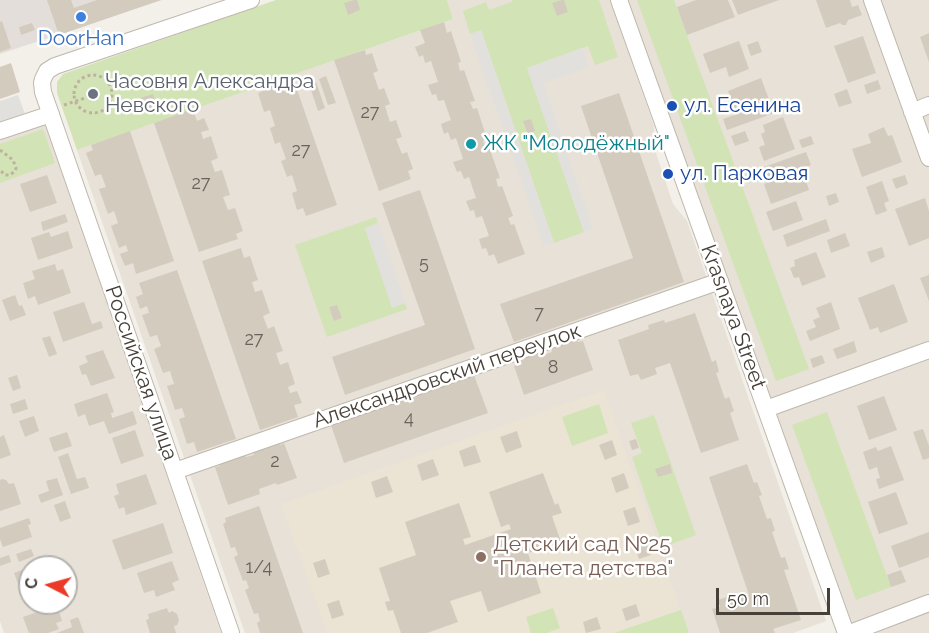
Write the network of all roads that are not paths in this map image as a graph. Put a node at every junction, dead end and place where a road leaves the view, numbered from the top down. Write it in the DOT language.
graph roads {
  1 [pos="251,0"];
  2 [pos="619,0"];
  3 [pos="872,0"];
  4 [pos="929,105"];
  5 [pos="57,109"];
  6 [pos="912,112"];
  7 [pos="0,131"];
  8 [pos="929,158"];
  9 [pos="720,281"];
  10 [pos="929,350"];
  11 [pos="766,409"];
  12 [pos="175,471"];
  13 [pos="929,603"];
  14 [pos="231,633"];
  15 [pos="848,633"];
  1 -- 5 [label="street, Российская улица"];
  2 -- 9 [label="street, Krasnaya Street"];
  3 -- 6 [label="street"];
  4 -- 6 [label="street"];
  5 -- 7 [label="street"];
  5 -- 12 [label="street, Российская улица"];
  6 -- 8 [label="street"];
  9 -- 11 [label="street, Krasnaya Street"];
  9 -- 12 [label="street, Александровский переулок"];
  10 -- 11 [label="street"];
  11 -- 15 [label="street, Krasnaya Street"];
  12 -- 14 [label="street, Российская улица"];
  13 -- 15 [label="street"];
}
